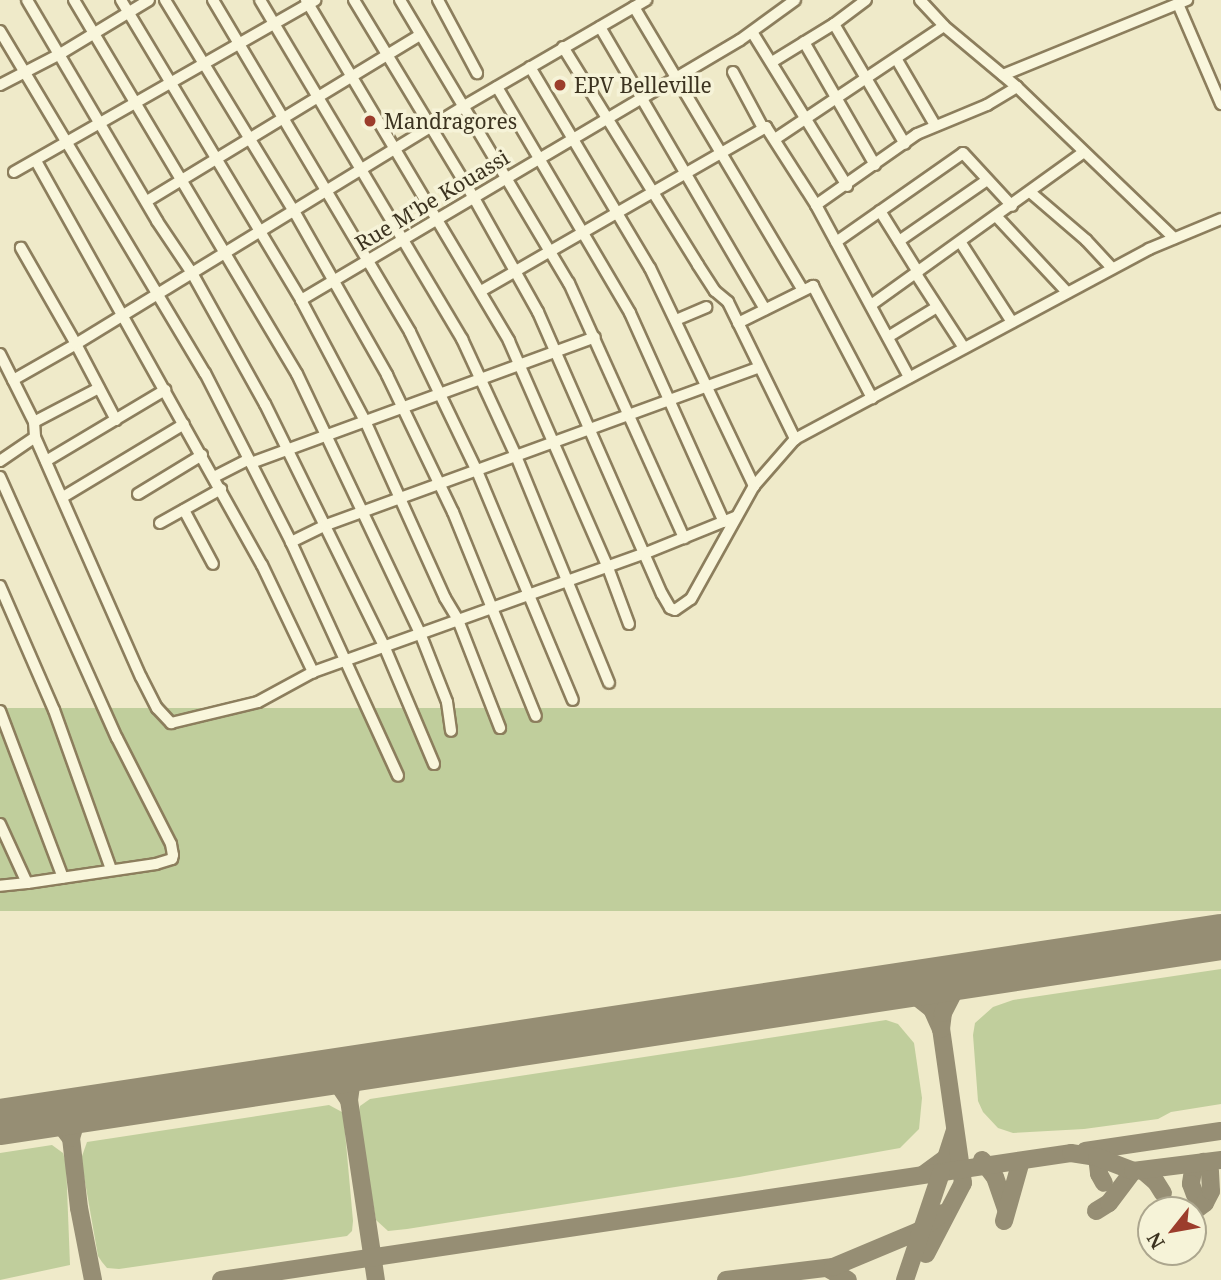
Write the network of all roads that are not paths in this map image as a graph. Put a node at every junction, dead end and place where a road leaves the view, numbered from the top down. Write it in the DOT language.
graph roads {
  1 [pos="27,0"];
  2 [pos="74,0"];
  3 [pos="121,0"];
  4 [pos="149,0"];
  5 [pos="164,0"];
  6 [pos="213,0"];
  7 [pos="260,0"];
  8 [pos="354,0"];
  9 [pos="400,0"];
  10 [pos="438,0"];
  11 [pos="646,0"];
  12 [pos="796,0"];
  13 [pos="866,0"];
  14 [pos="920,0"];
  15 [pos="310,1"];
  16 [pos="1183,2"];
  17 [pos="634,7"];
  18 [pos="128,12"];
  19 [pos="274,24"];
  20 [pos="834,24"];
  21 [pos="944,26"];
  22 [pos="600,27"];
  23 [pos="0,31"];
  24 [pos="95,32"];
  25 [pos="752,33"];
  26 [pos="420,35"];
  27 [pos="804,42"];
  28 [pos="239,44"];
  29 [pos="563,47"];
  30 [pos="60,54"];
  31 [pos="385,55"];
  32 [pos="897,60"];
  33 [pos="772,62"];
  34 [pos="205,65"];
  35 [pos="530,67"];
  36 [pos="25,71"];
  37 [pos="733,72"];
  38 [pos="477,73"];
  39 [pos="1003,75"];
  40 [pos="349,77"];
  41 [pos="676,78"];
  42 [pos="868,79"];
  43 [pos="0,85"];
  44 [pos="170,85"];
  45 [pos="497,87"];
  46 [pos="1017,87"];
  47 [pos="318,97"];
  48 [pos="642,98"];
  49 [pos="837,100"];
  50 [pos="136,104"];
  51 [pos="1221,104"];
  52 [pos="464,106"];
  53 [pos="282,118"];
  54 [pos="609,119"];
  55 [pos="807,119"];
  56 [pos="100,125"];
  57 [pos="935,125"];
  58 [pos="429,127"];
  59 [pos="763,128"];
  60 [pos="249,138"];
  61 [pos="775,138"];
  62 [pos="575,139"];
  63 [pos="905,144"];
  64 [pos="67,145"];
  65 [pos="394,149"];
  66 [pos="1084,152"];
  67 [pos="719,153"];
  68 [pos="540,158"];
  69 [pos="214,159"];
  70 [pos="36,161"];
  71 [pos="876,165"];
  72 [pos="362,168"];
  73 [pos="685,172"];
  74 [pos="14,173"];
  75 [pos="507,178"];
  76 [pos="179,180"];
  77 [pos="987,180"];
  78 [pos="847,186"];
  79 [pos="327,191"];
  80 [pos="652,192"];
  81 [pos="1030,192"];
  82 [pos="474,198"];
  83 [pos="147,201"];
  84 [pos="816,205"];
  85 [pos="1012,206"];
  86 [pos="294,211"];
  87 [pos="880,211"];
  88 [pos="617,214"];
  89 [pos="997,217"];
  90 [pos="438,219"];
  91 [pos="1221,219"];
  92 [pos="259,230"];
  93 [pos="583,233"];
  94 [pos="1174,238"];
  95 [pos="405,240"];
  96 [pos="899,241"];
  97 [pos="836,242"];
  98 [pos="961,243"];
  99 [pos="21,248"];
  100 [pos="224,251"];
  101 [pos="550,252"];
  102 [pos="369,260"];
  103 [pos="1112,268"];
  104 [pos="515,271"];
  105 [pos="192,273"];
  106 [pos="917,273"];
  107 [pos="334,280"];
  108 [pos="803,289"];
  109 [pos="481,291"];
  110 [pos="1067,292"];
  111 [pos="156,295"];
  112 [pos="301,300"];
  113 [pos="871,305"];
  114 [pos="706,307"];
  115 [pos="937,307"];
  116 [pos="765,309"];
  117 [pos="122,316"];
  118 [pos="676,320"];
  119 [pos="1012,322"];
  120 [pos="738,323"];
  121 [pos="596,337"];
  122 [pos="888,337"];
  123 [pos="76,344"];
  124 [pos="964,348"];
  125 [pos="556,350"];
  126 [pos="0,354"];
  127 [pos="519,364"];
  128 [pos="759,367"];
  129 [pos="909,377"];
  130 [pos="481,378"];
  131 [pos="13,380"];
  132 [pos="99,388"];
  133 [pos="706,388"];
  134 [pos="165,390"];
  135 [pos="440,393"];
  136 [pos="872,397"];
  137 [pos="669,401"];
  138 [pos="403,408"];
  139 [pos="630,415"];
  140 [pos="116,420"];
  141 [pos="34,422"];
  142 [pos="366,423"];
  143 [pos="184,424"];
  144 [pos="592,430"];
  145 [pos="327,435"];
  146 [pos="35,437"];
  147 [pos="795,439"];
  148 [pos="554,444"];
  149 [pos="287,450"];
  150 [pos="202,455"];
  151 [pos="516,456"];
  152 [pos="0,461"];
  153 [pos="47,461"];
  154 [pos="250,461"];
  155 [pos="477,471"];
  156 [pos="0,477"];
  157 [pos="214,477"];
  158 [pos="440,484"];
  159 [pos="754,486"];
  160 [pos="220,489"];
  161 [pos="138,494"];
  162 [pos="63,497"];
  163 [pos="402,498"];
  164 [pos="184,510"];
  165 [pos="364,513"];
  166 [pos="736,517"];
  167 [pos="724,522"];
  168 [pos="160,523"];
  169 [pos="326,525"];
  170 [pos="684,538"];
  171 [pos="291,542"];
  172 [pos="646,553"];
  173 [pos="213,564"];
  174 [pos="607,565"];
  175 [pos="567,579"];
  176 [pos="0,586"];
  177 [pos="528,593"];
  178 [pos="493,607"];
  179 [pos="458,620"];
  180 [pos="629,624"];
  181 [pos="420,633"];
  182 [pos="385,648"];
  183 [pos="347,660"];
  184 [pos="313,672"];
  185 [pos="609,683"];
  186 [pos="573,700"];
  187 [pos="0,711"];
  188 [pos="536,716"];
  189 [pos="500,728"];
  190 [pos="451,731"];
  191 [pos="434,764"];
  192 [pos="398,776"];
  193 [pos="0,824"];
  194 [pos="111,869"];
  195 [pos="63,878"];
  196 [pos="27,883"];
  197 [pos="0,887"];
  1 -- 30 [label="street"];
  2 -- 24 [label="street"];
  3 -- 18 [label="street"];
  4 -- 18 [label="street"];
  5 -- 34 [label="street"];
  6 -- 28 [label="street"];
  7 -- 19 [label="street"];
  8 -- 31 [label="street"];
  9 -- 26 [label="street"];
  10 -- 38 [label="street"];
  11 -- 17 [label="street"];
  12 -- 25 [label="street, Rue M'be Kouassi"];
  13 -- 20 [label="street"];
  14 -- 21 [label="street"];
  15 -- 19 [label="street"];
  15 -- 40 [label="street"];
  16 -- 39 [label="street"];
  16 -- 51 [label="street"];
  17 -- 22 [label="street"];
  17 -- 41 [label="street"];
  18 -- 24 [label="street"];
  18 -- 44 [label="street"];
  19 -- 28 [label="street"];
  19 -- 47 [label="street"];
  20 -- 27 [label="street"];
  20 -- 42 [label="street"];
  21 -- 32 [label="street"];
  21 -- 39 [label="street"];
  22 -- 29 [label="street"];
  22 -- 48 [label="street"];
  23 -- 36 [label="street"];
  24 -- 30 [label="street"];
  24 -- 50 [label="street"];
  25 -- 33 [label="street"];
  25 -- 41 [label="street, Rue M'be Kouassi"];
  26 -- 31 [label="street"];
  26 -- 52 [label="street"];
  27 -- 33 [label="street"];
  27 -- 49 [label="street"];
  28 -- 34 [label="street"];
  28 -- 53 [label="street"];
  29 -- 35 [label="street"];
  29 -- 54 [label="street"];
  30 -- 36 [label="street"];
  30 -- 56 [label="street"];
  31 -- 40 [label="street"];
  31 -- 58 [label="street"];
  32 -- 42 [label="street"];
  32 -- 57 [label="street"];
  33 -- 55 [label="street"];
  34 -- 44 [label="street"];
  34 -- 60 [label="street"];
  35 -- 45 [label="street"];
  35 -- 62 [label="street"];
  36 -- 43 [label="street"];
  36 -- 64 [label="street"];
  37 -- 59 [label="street"];
  39 -- 46 [label="street"];
  40 -- 47 [label="street"];
  40 -- 65 [label="street"];
  41 -- 48 [label="street, Rue M'be Kouassi"];
  41 -- 67 [label="street"];
  42 -- 49 [label="street"];
  42 -- 63 [label="street"];
  44 -- 50 [label="street"];
  44 -- 69 [label="street"];
  45 -- 52 [label="street"];
  45 -- 68 [label="street"];
  46 -- 57 [label="street"];
  46 -- 66 [label="street"];
  47 -- 53 [label="street"];
  47 -- 72 [label="street"];
  48 -- 54 [label="street, Rue M'be Kouassi"];
  48 -- 73 [label="street"];
  49 -- 55 [label="street"];
  49 -- 71 [label="street"];
  50 -- 56 [label="street"];
  50 -- 76 [label="street"];
  52 -- 58 [label="street"];
  52 -- 75 [label="street"];
  53 -- 60 [label="street"];
  53 -- 79 [label="street"];
  54 -- 62 [label="street, Rue M'be Kouassi"];
  54 -- 80 [label="street"];
  55 -- 61 [label="street"];
  55 -- 78 [label="street"];
  56 -- 64 [label="street"];
  56 -- 83 [label="street"];
  57 -- 63 [label="street"];
  58 -- 65 [label="street"];
  58 -- 82 [label="street"];
  59 -- 61 [label="street"];
  59 -- 67 [label="street"];
  60 -- 69 [label="street"];
  60 -- 86 [label="street"];
  61 -- 84 [label="street"];
  62 -- 68 [label="street, Rue M'be Kouassi"];
  62 -- 88 [label="street"];
  63 -- 71 [label="street"];
  64 -- 70 [label="street"];
  64 -- 111 [label="street"];
  65 -- 72 [label="street"];
  65 -- 90 [label="street"];
  66 -- 81 [label="street"];
  66 -- 94 [label="street"];
  67 -- 73 [label="street"];
  67 -- 108 [label="street"];
  68 -- 75 [label="street, Rue M'be Kouassi"];
  68 -- 93 [label="street"];
  69 -- 76 [label="street"];
  69 -- 92 [label="street"];
  70 -- 74 [label="street"];
  70 -- 117 [label="street"];
  71 -- 78 [label="street"];
  72 -- 79 [label="street"];
  72 -- 95 [label="street"];
  73 -- 80 [label="street"];
  73 -- 116 [label="street"];
  75 -- 82 [label="street, Rue M'be Kouassi"];
  75 -- 101 [label="street"];
  76 -- 83 [label="street"];
  76 -- 100 [label="street"];
  77 -- 85 [label="street"];
  77 -- 87 [label="street"];
  77 -- 96 [label="street"];
  78 -- 84 [label="street"];
  79 -- 86 [label="street"];
  79 -- 102 [label="street"];
  80 -- 88 [label="street"];
  80 -- 120 [label="street"];
  81 -- 85 [label="street"];
  81 -- 103 [label="street"];
  82 -- 90 [label="street, Rue M'be Kouassi"];
  82 -- 104 [label="street"];
  83 -- 105 [label="street"];
  84 -- 97 [label="street"];
  85 -- 89 [label="street"];
  86 -- 92 [label="street"];
  86 -- 107 [label="street"];
  87 -- 96 [label="street"];
  87 -- 97 [label="street"];
  88 -- 93 [label="street"];
  88 -- 118 [label="street"];
  89 -- 98 [label="street"];
  89 -- 110 [label="street"];
  90 -- 95 [label="street, Rue M'be Kouassi"];
  90 -- 109 [label="street"];
  91 -- 94 [label="street"];
  92 -- 100 [label="street"];
  92 -- 112 [label="street"];
  93 -- 101 [label="street"];
  93 -- 137 [label="street"];
  94 -- 103 [label="street"];
  95 -- 102 [label="street, Rue M'be Kouassi"];
  95 -- 130 [label="street"];
  96 -- 106 [label="street"];
  97 -- 113 [label="street"];
  98 -- 106 [label="street"];
  98 -- 119 [label="street"];
  99 -- 123 [label="street"];
  100 -- 105 [label="street"];
  100 -- 145 [label="street"];
  101 -- 104 [label="street"];
  101 -- 121 [label="street"];
  102 -- 107 [label="street, Rue M'be Kouassi"];
  102 -- 135 [label="street"];
  103 -- 110 [label="street"];
  104 -- 109 [label="street"];
  104 -- 125 [label="street"];
  105 -- 111 [label="street"];
  105 -- 149 [label="street"];
  106 -- 113 [label="street"];
  106 -- 115 [label="street"];
  107 -- 112 [label="street, Rue M'be Kouassi"];
  107 -- 138 [label="street"];
  108 -- 116 [label="street"];
  108 -- 136 [label="street"];
  109 -- 127 [label="street"];
  110 -- 119 [label="street"];
  111 -- 117 [label="street"];
  111 -- 154 [label="street"];
  112 -- 142 [label="street"];
  113 -- 122 [label="street"];
  114 -- 118 [label="street"];
  115 -- 122 [label="street"];
  115 -- 124 [label="street"];
  116 -- 120 [label="street"];
  117 -- 123 [label="street"];
  117 -- 134 [label="street"];
  118 -- 133 [label="street"];
  119 -- 124 [label="street"];
  120 -- 128 [label="street"];
  121 -- 125 [label="street"];
  121 -- 139 [label="street"];
  122 -- 129 [label="street"];
  123 -- 131 [label="street"];
  123 -- 132 [label="street"];
  124 -- 129 [label="street"];
  125 -- 127 [label="street"];
  125 -- 144 [label="street"];
  126 -- 131 [label="street"];
  127 -- 130 [label="street"];
  127 -- 148 [label="street"];
  128 -- 133 [label="street"];
  128 -- 147 [label="street"];
  129 -- 136 [label="street"];
  130 -- 135 [label="street"];
  130 -- 151 [label="street"];
  131 -- 141 [label="street"];
  132 -- 140 [label="street"];
  132 -- 141 [label="street"];
  133 -- 137 [label="street"];
  133 -- 159 [label="street"];
  134 -- 140 [label="street"];
  134 -- 143 [label="street"];
  135 -- 138 [label="street"];
  135 -- 155 [label="street"];
  136 -- 147 [label="street"];
  137 -- 139 [label="street"];
  137 -- 167 [label="street"];
  138 -- 142 [label="street"];
  138 -- 158 [label="street"];
  139 -- 144 [label="street"];
  139 -- 170 [label="street"];
  140 -- 153 [label="street"];
  141 -- 146 [label="street"];
  142 -- 145 [label="street"];
  142 -- 163 [label="street"];
  143 -- 150 [label="street"];
  143 -- 162 [label="street"];
  144 -- 148 [label="street"];
  144 -- 172 [label="street"];
  145 -- 149 [label="street"];
  145 -- 165 [label="street"];
  146 -- 152 [label="street"];
  146 -- 153 [label="street"];
  147 -- 159 [label="street"];
  148 -- 151 [label="street"];
  148 -- 174 [label="street"];
  149 -- 154 [label="street"];
  149 -- 169 [label="street"];
  150 -- 157 [label="street"];
  150 -- 161 [label="street"];
  151 -- 155 [label="street"];
  151 -- 175 [label="street"];
  153 -- 162 [label="street"];
  154 -- 157 [label="street"];
  154 -- 171 [label="street"];
  155 -- 158 [label="street"];
  155 -- 177 [label="street"];
  156 -- 194 [label="street"];
  157 -- 160 [label="street"];
  158 -- 163 [label="street"];
  158 -- 178 [label="street"];
  159 -- 166 [label="street"];
  160 -- 164 [label="street"];
  160 -- 184 [label="street"];
  162 -- 184 [label="street"];
  163 -- 165 [label="street"];
  163 -- 179 [label="street"];
  164 -- 168 [label="street"];
  164 -- 173 [label="street"];
  165 -- 169 [label="street"];
  165 -- 181 [label="street"];
  166 -- 167 [label="street"];
  166 -- 172 [label="street"];
  167 -- 170 [label="street"];
  169 -- 171 [label="street"];
  169 -- 182 [label="street"];
  170 -- 172 [label="street"];
  171 -- 183 [label="street"];
  172 -- 174 [label="street"];
  174 -- 175 [label="street"];
  174 -- 180 [label="street"];
  175 -- 177 [label="street"];
  175 -- 185 [label="street"];
  176 -- 194 [label="street"];
  177 -- 178 [label="street"];
  177 -- 186 [label="street"];
  178 -- 179 [label="street"];
  178 -- 188 [label="street"];
  179 -- 181 [label="street"];
  179 -- 189 [label="street"];
  181 -- 182 [label="street"];
  181 -- 190 [label="street"];
  182 -- 183 [label="street"];
  182 -- 191 [label="street"];
  183 -- 184 [label="street"];
  183 -- 192 [label="street"];
  187 -- 195 [label="street"];
  193 -- 196 [label="street"];
  194 -- 195 [label="street"];
  195 -- 196 [label="street"];
  196 -- 197 [label="street"];
}
